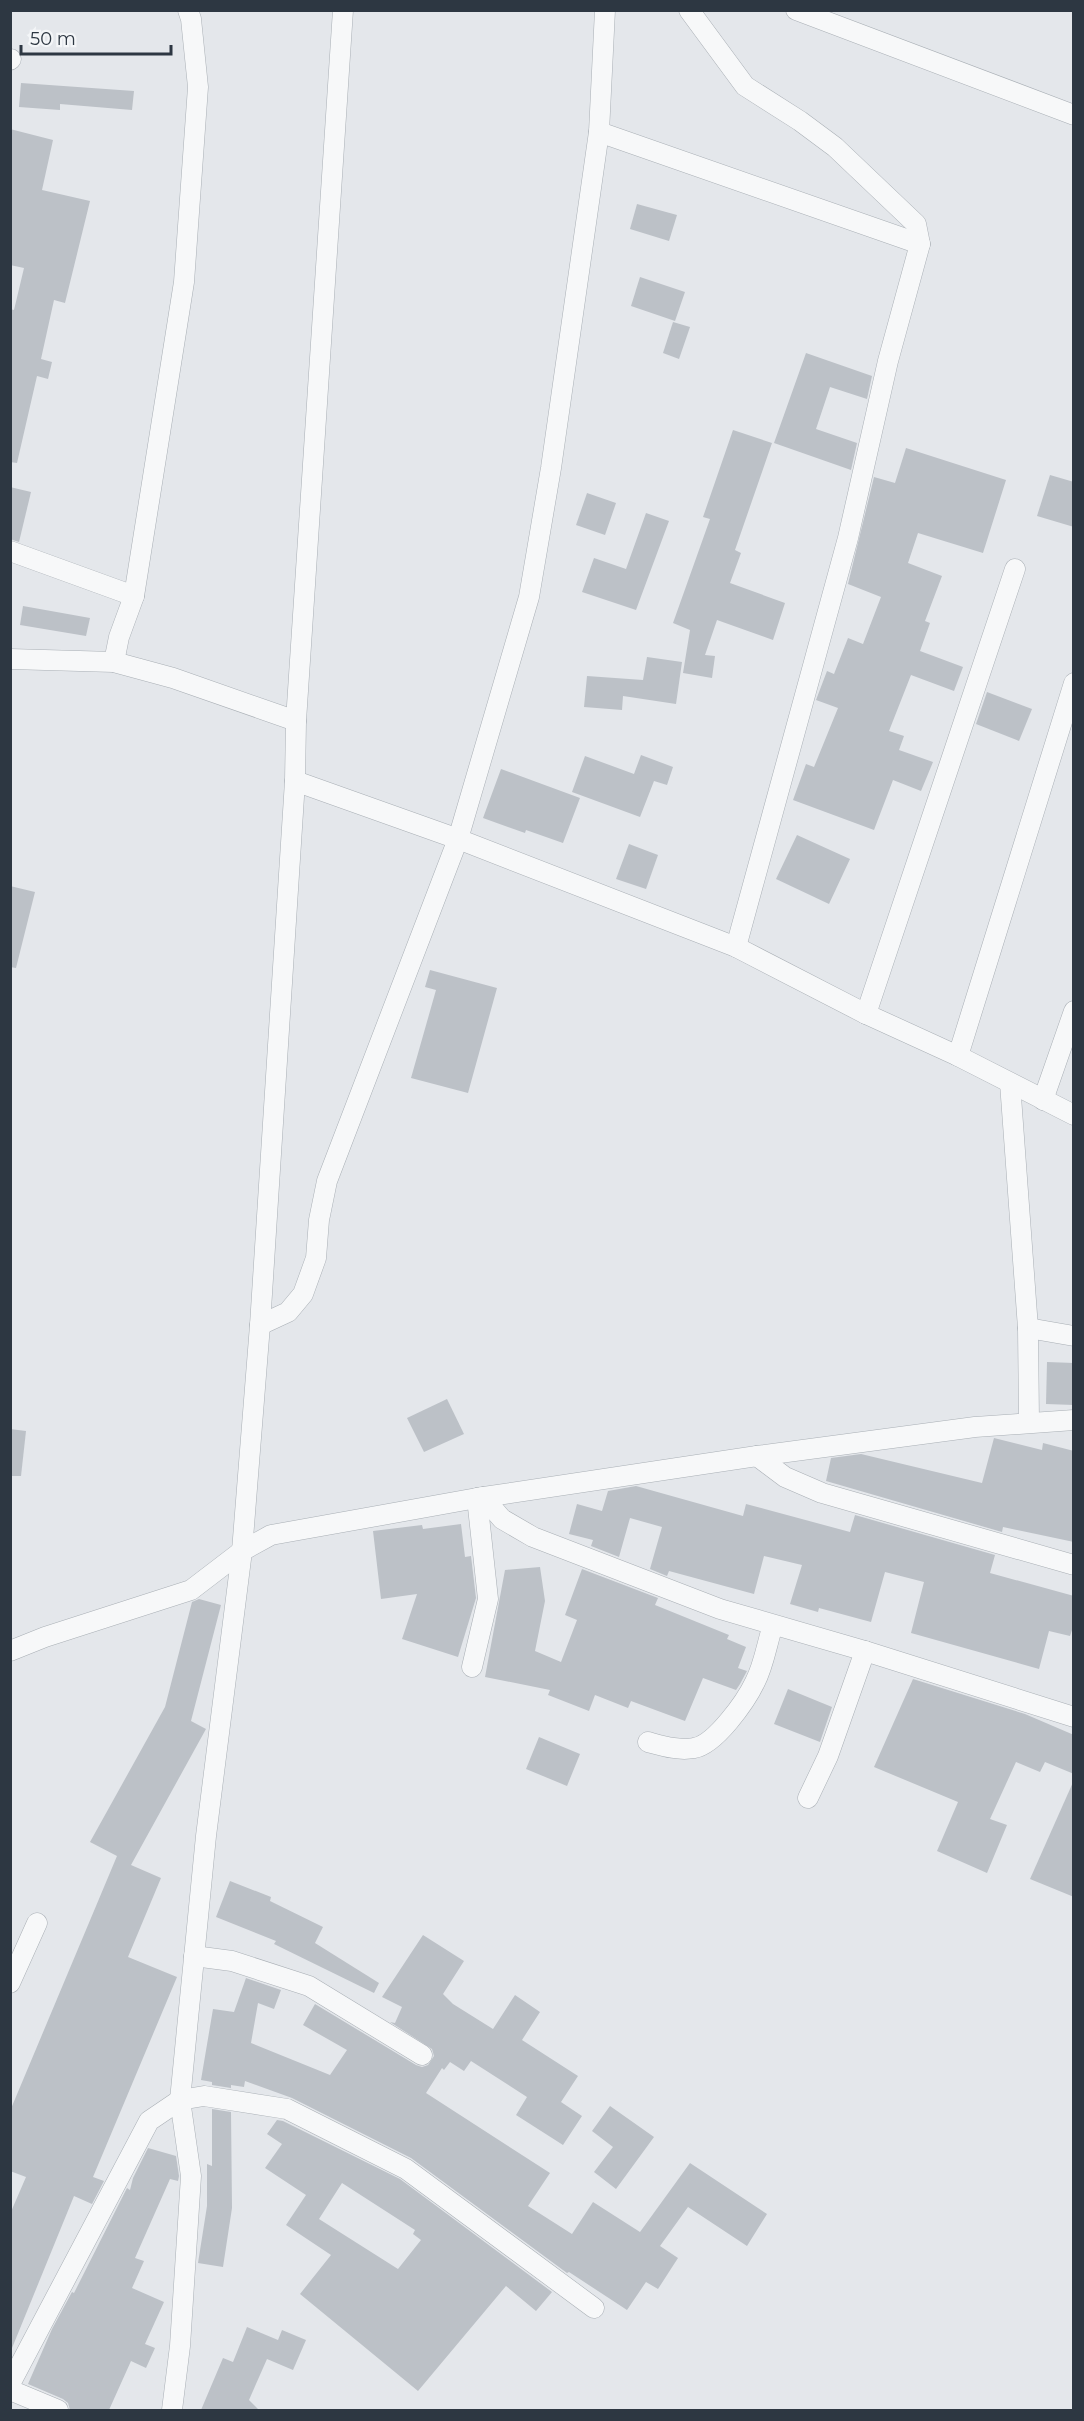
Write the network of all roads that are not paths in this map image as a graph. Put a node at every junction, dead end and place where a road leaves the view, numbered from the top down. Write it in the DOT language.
graph roads {
  1 [pos="188,10"];
  2 [pos="343,10"];
  3 [pos="605,10"];
  4 [pos="689,10"];
  5 [pos="796,10"];
  6 [pos="1074,115"];
  7 [pos="599,132"];
  8 [pos="920,243"];
  9 [pos="10,551"];
  10 [pos="1015,569"];
  11 [pos="134,596"];
  12 [pos="10,658"];
  13 [pos="114,662"];
  14 [pos="1074,683"];
  15 [pos="296,721"];
  16 [pos="295,781"];
  17 [pos="458,839"];
  18 [pos="736,947"];
  19 [pos="1074,1011"];
  20 [pos="866,1014"];
  21 [pos="958,1056"];
  22 [pos="1010,1083"];
  23 [pos="1043,1100"];
  24 [pos="1074,1115"];
  25 [pos="260,1325"];
  26 [pos="1028,1328"];
  27 [pos="1074,1336"];
  28 [pos="1074,1420"];
  29 [pos="1029,1422"];
  30 [pos="757,1456"];
  31 [pos="480,1497"];
  32 [pos="242,1551"];
  33 [pos="1074,1565"];
  34 [pos="773,1625"];
  35 [pos="10,1651"];
  36 [pos="865,1651"];
  37 [pos="472,1667"];
  38 [pos="1074,1718"];
  39 [pos="648,1742"];
  40 [pos="808,1798"];
  41 [pos="37,1923"];
  42 [pos="194,1956"];
  43 [pos="10,1983"];
  44 [pos="422,2055"];
  45 [pos="180,2100"];
  46 [pos="594,2308"];
  47 [pos="10,2384"];
  48 [pos="10,2390"];
  49 [pos="58,2410"];
  50 [pos="172,2410"];
  1 -- 11 [label="street"];
  2 -- 15 [label="street"];
  3 -- 7 [label="street"];
  4 -- 8 [label="street"];
  5 -- 6 [label="street"];
  7 -- 8 [label="street"];
  7 -- 17 [label="street"];
  8 -- 18 [label="street"];
  9 -- 11 [label="street"];
  10 -- 20 [label="street"];
  11 -- 13 [label="street"];
  12 -- 13 [label="street"];
  13 -- 15 [label="street"];
  14 -- 21 [label="street"];
  15 -- 16 [label="street"];
  16 -- 17 [label="street"];
  16 -- 25 [label="street"];
  17 -- 18 [label="street"];
  17 -- 25 [label="street"];
  18 -- 20 [label="street"];
  19 -- 23 [label="street"];
  20 -- 21 [label="street"];
  21 -- 22 [label="street"];
  22 -- 23 [label="street"];
  22 -- 26 [label="street"];
  23 -- 24 [label="street"];
  25 -- 32 [label="street"];
  26 -- 27 [label="street"];
  26 -- 29 [label="street"];
  28 -- 29 [label="street"];
  29 -- 30 [label="street"];
  30 -- 31 [label="street"];
  30 -- 33 [label="street"];
  31 -- 32 [label="street"];
  31 -- 34 [label="street"];
  31 -- 37 [label="street"];
  32 -- 35 [label="street"];
  32 -- 42 [label="street"];
  34 -- 36 [label="street"];
  34 -- 39 [label="street"];
  36 -- 38 [label="street"];
  36 -- 40 [label="street"];
  41 -- 43 [label="street"];
  42 -- 44 [label="street"];
  42 -- 45 [label="street"];
  45 -- 46 [label="street"];
  45 -- 47 [label="street"];
  45 -- 50 [label="street"];
  48 -- 49 [label="street"];
}
